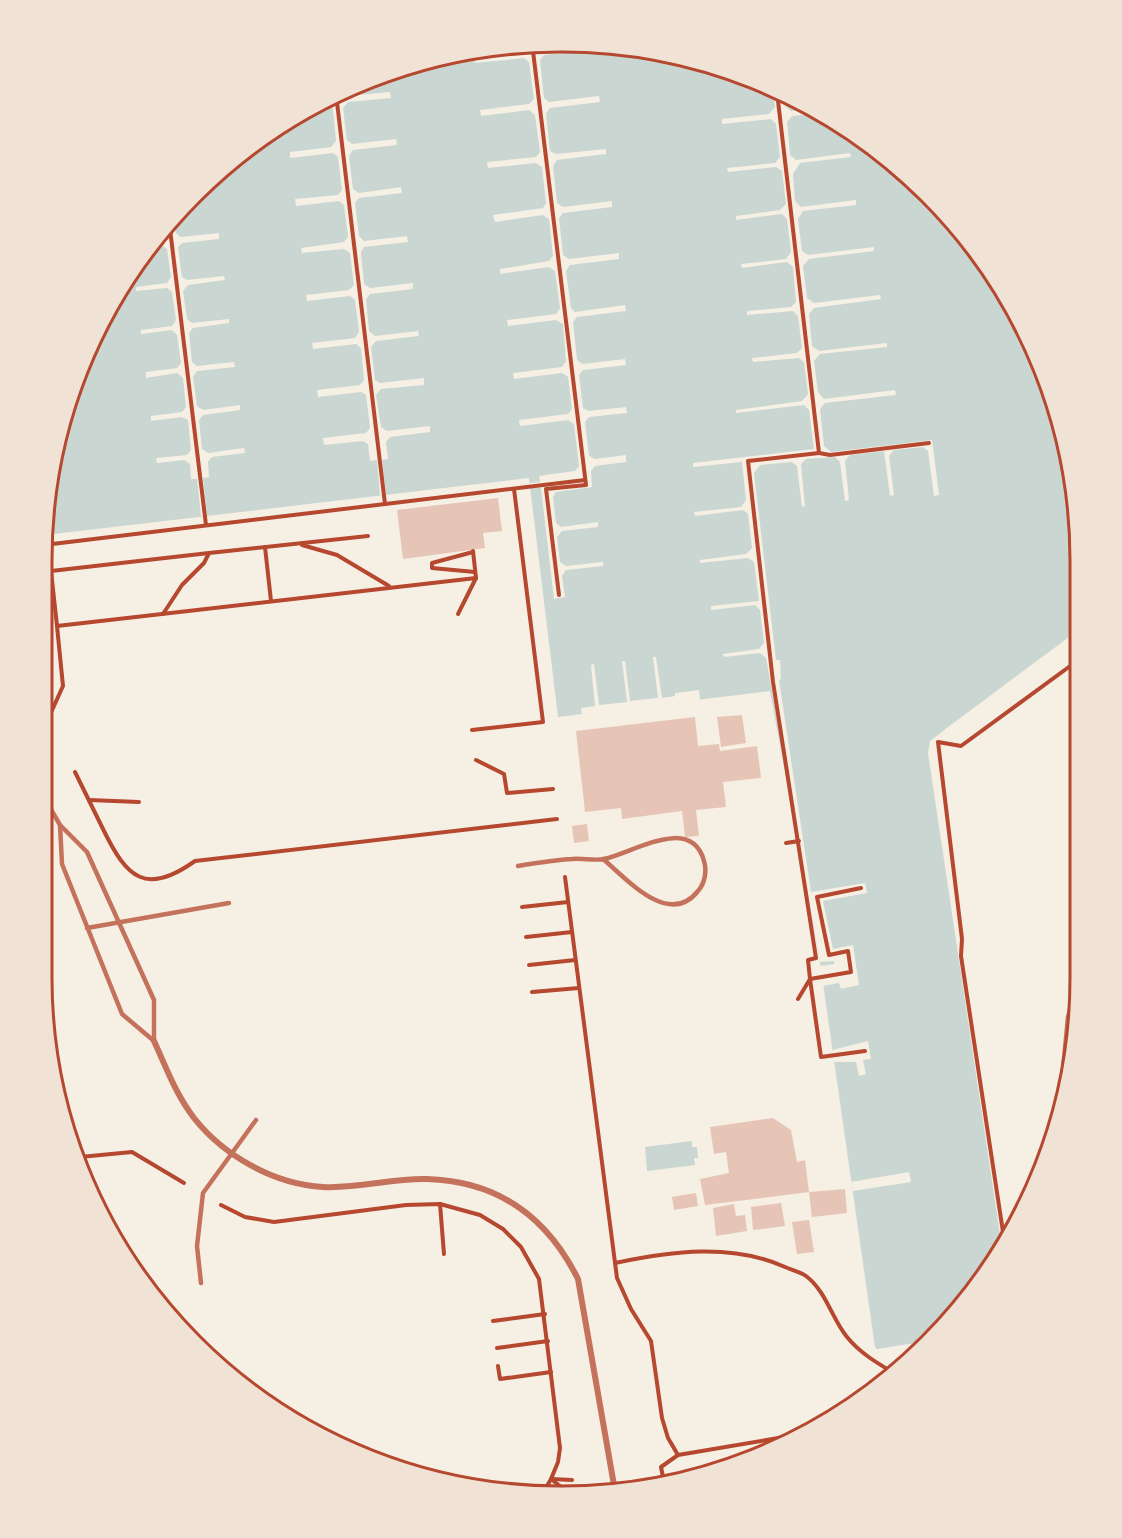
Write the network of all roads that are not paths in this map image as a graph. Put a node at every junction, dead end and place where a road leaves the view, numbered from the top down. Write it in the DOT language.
graph roads {
  1 [pos="52,811"];
  2 [pos="60,825"];
  3 [pos="603,859"];
  4 [pos="518,866"];
  5 [pos="229,903"];
  6 [pos="119,923"];
  7 [pos="87,928"];
  8 [pos="154,1041"];
  9 [pos="256,1120"];
  10 [pos="234,1154"];
  11 [pos="201,1283"];
  12 [pos="613,1482"];
  1 -- 2 [label="lane"];
  2 -- 6 [label="lane"];
  2 -- 7 [label="lane"];
  3 -- 3 [label="lane"];
  3 -- 4 [label="lane"];
  5 -- 6 [label="lane"];
  6 -- 7 [label="lane"];
  6 -- 8 [label="lane"];
  7 -- 8 [label="lane"];
  8 -- 10 [label="street"];
  9 -- 10 [label="lane"];
  10 -- 11 [label="lane"];
  10 -- 12 [label="street"];
}
